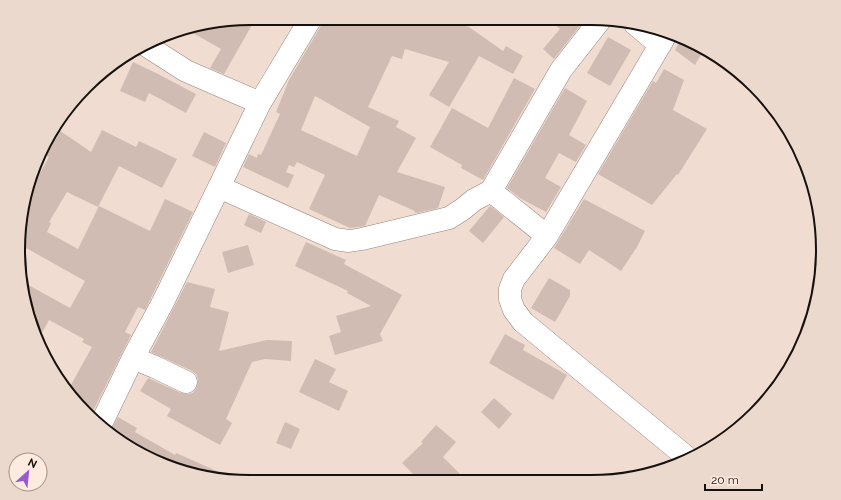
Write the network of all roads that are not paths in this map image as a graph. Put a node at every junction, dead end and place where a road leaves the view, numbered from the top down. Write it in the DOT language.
graph roads {
  1 [pos="307,25"];
  2 [pos="595,25"];
  3 [pos="664,38"];
  4 [pos="150,48"];
  5 [pos="260,103"];
  6 [pos="219,187"];
  7 [pos="491,191"];
  8 [pos="547,236"];
  9 [pos="133,358"];
  10 [pos="186,382"];
  11 [pos="102,419"];
  12 [pos="684,455"];
  1 -- 5 [label="street"];
  2 -- 7 [label="street"];
  3 -- 8 [label="street"];
  4 -- 5 [label="street"];
  5 -- 6 [label="street"];
  6 -- 7 [label="street"];
  6 -- 9 [label="street"];
  7 -- 8 [label="street"];
  8 -- 12 [label="street"];
  9 -- 10 [label="street"];
  9 -- 11 [label="street"];
}
